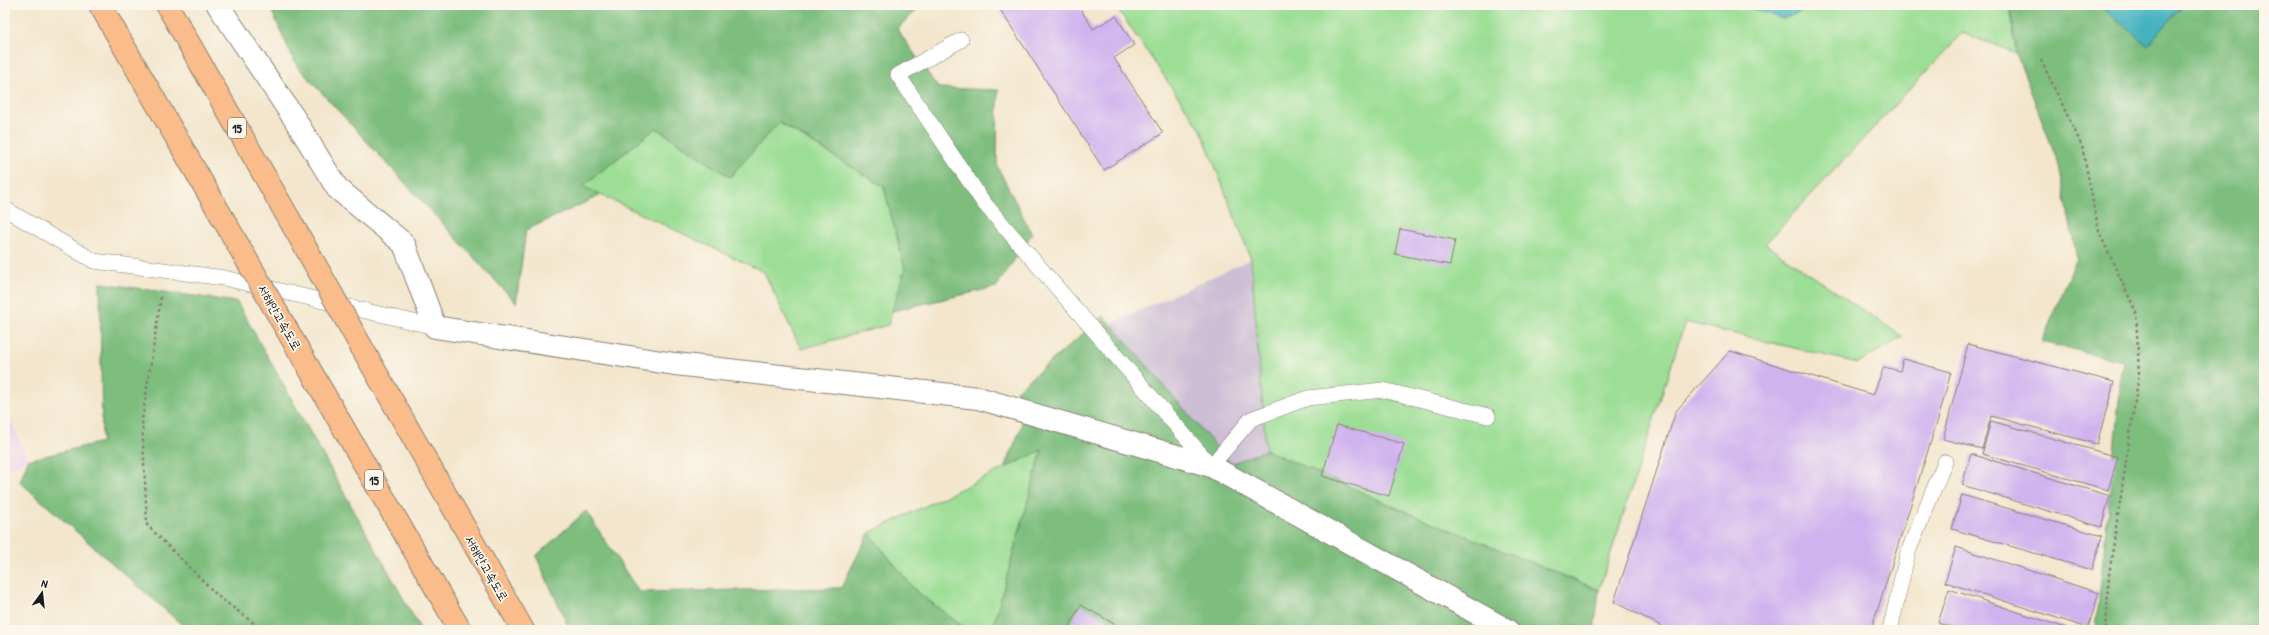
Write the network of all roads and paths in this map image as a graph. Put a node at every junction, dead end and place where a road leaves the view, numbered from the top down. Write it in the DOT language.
graph roads {
  1 [pos="100,5"];
  2 [pos="167,5"];
  3 [pos="218,5"];
  4 [pos="961,40"];
  5 [pos="2041,60"];
  6 [pos="5,209"];
  7 [pos="166,271"];
  8 [pos="435,327"];
  9 [pos="1488,416"];
  10 [pos="1945,462"];
  11 [pos="1211,466"];
  12 [pos="263,630"];
  13 [pos="460,630"];
  14 [pos="523,630"];
  15 [pos="1507,630"];
  16 [pos="1890,630"];
  17 [pos="2106,630"];
  1 -- 13 [label="highway, 서해안고속도로 / 15, bridge"];
  2 -- 14 [label="highway, 서해안고속도로 / 15, bridge"];
  3 -- 8 [label="street"];
  4 -- 11 [label="lane"];
  5 -- 17 [label="path"];
  6 -- 7 [label="lane"];
  7 -- 8 [label="lane"];
  7 -- 12 [label="path"];
  8 -- 11 [label="street"];
  9 -- 11 [label="lane"];
  10 -- 16 [label="lane"];
  11 -- 15 [label="street"];
}
